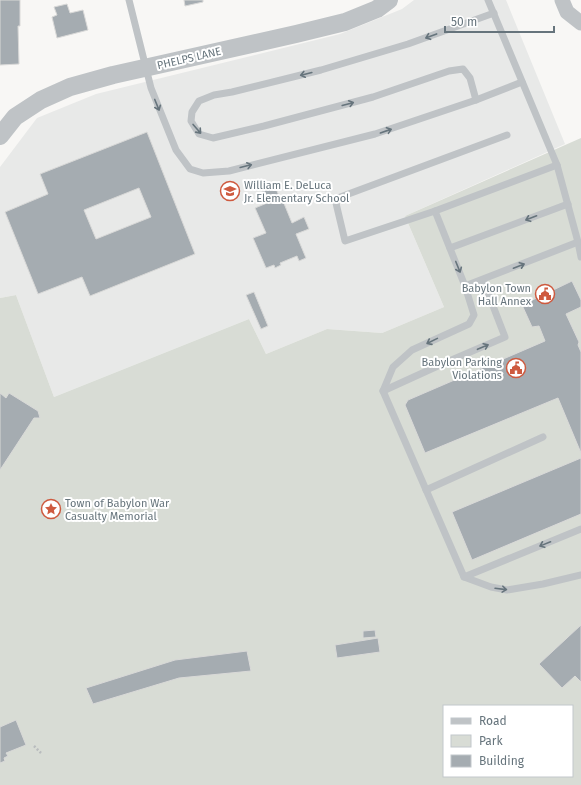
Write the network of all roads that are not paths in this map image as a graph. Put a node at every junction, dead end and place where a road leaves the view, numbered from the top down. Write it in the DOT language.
graph roads {
  1 [pos="129,0"];
  2 [pos="389,0"];
  3 [pos="488,0"];
  4 [pos="562,0"];
  5 [pos="494,13"];
  6 [pos="581,23"];
  7 [pos="146,68"];
  8 [pos="522,82"];
  9 [pos="476,100"];
  10 [pos="507,135"];
  11 [pos="0,136"];
  12 [pos="557,165"];
  13 [pos="568,204"];
  14 [pos="435,211"];
  15 [pos="578,242"];
  16 [pos="450,248"];
  17 [pos="581,257"];
  18 [pos="483,280"];
  19 [pos="465,286"];
  20 [pos="383,391"];
  21 [pos="543,437"];
  22 [pos="426,490"];
  23 [pos="581,529"];
  24 [pos="581,575"];
  25 [pos="464,577"];
  1 -- 7 [label="lane"];
  2 -- 7 [label="street, PHELPS LANE"];
  3 -- 5 [label="lane"];
  4 -- 6 [label="street"];
  5 -- 8 [label="lane"];
  5 -- 9 [label="lane, one-way"];
  7 -- 9 [label="lane, one-way"];
  7 -- 11 [label="street, PHELPS LANE"];
  8 -- 9 [label="lane"];
  8 -- 12 [label="lane"];
  10 -- 14 [label="lane"];
  12 -- 13 [label="lane"];
  12 -- 14 [label="lane"];
  13 -- 15 [label="lane"];
  13 -- 16 [label="lane, one-way"];
  14 -- 16 [label="lane"];
  15 -- 17 [label="lane"];
  18 -- 15 [label="lane, one-way"];
  16 -- 19 [label="lane, one-way"];
  18 -- 19 [label="lane"];
  20 -- 18 [label="lane, one-way"];
  19 -- 20 [label="lane, one-way"];
  20 -- 22 [label="lane"];
  21 -- 22 [label="lane"];
  22 -- 25 [label="lane"];
  23 -- 25 [label="lane, one-way"];
  25 -- 24 [label="lane, one-way"];
}
